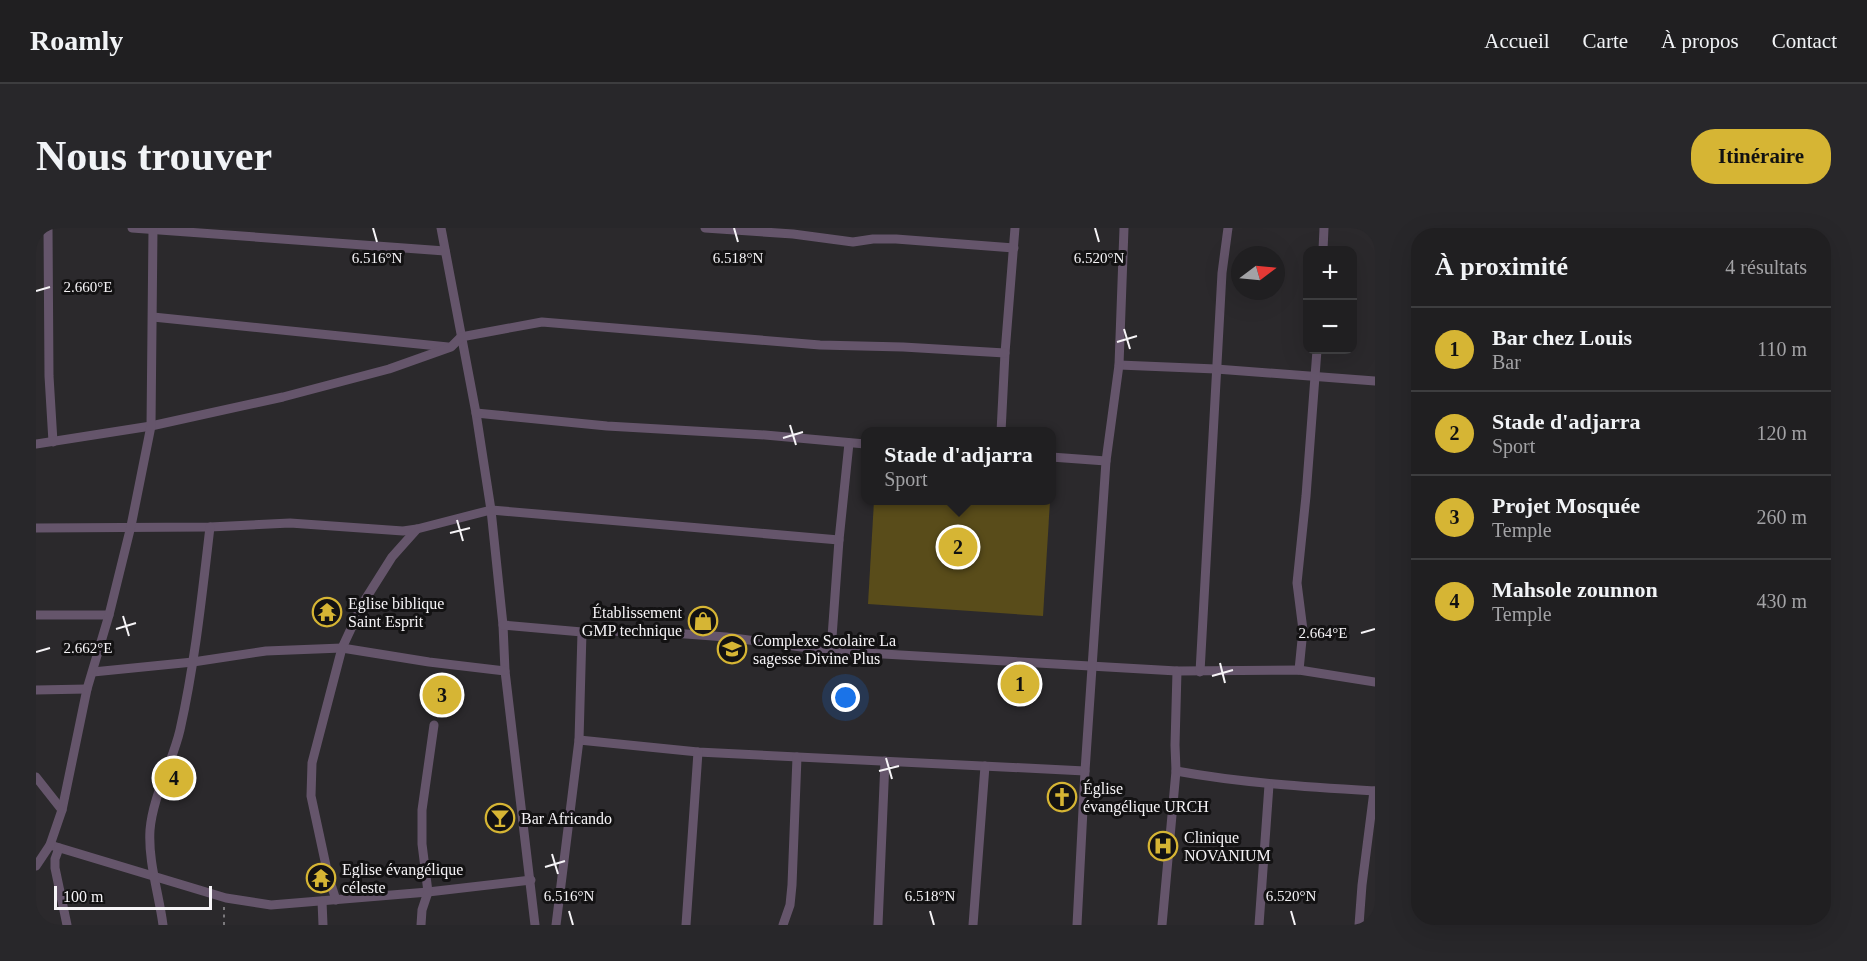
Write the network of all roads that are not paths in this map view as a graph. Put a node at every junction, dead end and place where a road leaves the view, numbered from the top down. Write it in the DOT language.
graph roads {
  1 [pos="48,228"];
  2 [pos="132,228"];
  3 [pos="441,228"];
  4 [pos="705,228"];
  5 [pos="1015,228"];
  6 [pos="1124,228"];
  7 [pos="1228,228"];
  8 [pos="1324,228"];
  9 [pos="153,229"];
  10 [pos="1323,246"];
  11 [pos="1014,248"];
  12 [pos="445,251"];
  13 [pos="153,317"];
  14 [pos="461,337"];
  15 [pos="451,347"];
  16 [pos="1005,353"];
  17 [pos="1317,354"];
  18 [pos="1119,365"];
  19 [pos="1216,369"];
  20 [pos="1315,376"];
  21 [pos="1375,381"];
  22 [pos="476,413"];
  23 [pos="151,426"];
  24 [pos="1001,427"];
  25 [pos="52,442"];
  26 [pos="849,443"];
  27 [pos="36,444"];
  28 [pos="861,444"];
  29 [pos="1056,457"];
  30 [pos="1106,462"];
  31 [pos="491,510"];
  32 [pos="131,526"];
  33 [pos="210,527"];
  34 [pos="36,528"];
  35 [pos="417,529"];
  36 [pos="839,540"];
  37 [pos="36,615"];
  38 [pos="109,615"];
  39 [pos="503,625"];
  40 [pos="582,633"];
  41 [pos="342,648"];
  42 [pos="831,651"];
  43 [pos="193,662"];
  44 [pos="1093,666"];
  45 [pos="1299,670"];
  46 [pos="505,671"];
  47 [pos="1177,671"];
  48 [pos="93,672"];
  49 [pos="1200,672"];
  50 [pos="1375,682"];
  51 [pos="87,689"];
  52 [pos="36,690"];
  53 [pos="434,725"];
  54 [pos="579,740"];
  55 [pos="698,752"];
  56 [pos="797,757"];
  57 [pos="885,761"];
  58 [pos="986,766"];
  59 [pos="1085,771"];
  60 [pos="1176,771"];
  61 [pos="36,777"];
  62 [pos="1269,785"];
  63 [pos="1374,791"];
  64 [pos="62,810"];
  65 [pos="55,847"];
  66 [pos="36,866"];
  67 [pos="154,875"];
  68 [pos="531,880"];
  69 [pos="428,892"];
  70 [pos="336,900"];
  71 [pos="322,901"];
  72 [pos="67,925"];
  73 [pos="163,925"];
  74 [pos="323,925"];
  75 [pos="421,925"];
  76 [pos="535,925"];
  77 [pos="556,925"];
  78 [pos="686,925"];
  79 [pos="783,925"];
  80 [pos="878,925"];
  81 [pos="973,925"];
  82 [pos="1077,925"];
  83 [pos="1162,925"];
  84 [pos="1259,925"];
  85 [pos="1359,925"];
  1 -- 25 [label="street"];
  2 -- 9 [label="street"];
  3 -- 12 [label="street"];
  4 -- 11 [label="street"];
  5 -- 11 [label="street"];
  6 -- 18 [label="street"];
  7 -- 19 [label="street"];
  8 -- 10 [label="street"];
  9 -- 12 [label="street"];
  9 -- 13 [label="street"];
  11 -- 16 [label="street"];
  12 -- 14 [label="street"];
  13 -- 15 [label="street"];
  13 -- 23 [label="street"];
  14 -- 15 [label="street"];
  14 -- 16 [label="street"];
  14 -- 22 [label="street"];
  15 -- 23 [label="street"];
  16 -- 24 [label="street"];
  17 -- 20 [label="street"];
  18 -- 19 [label="street"];
  18 -- 30 [label="street"];
  19 -- 20 [label="street"];
  19 -- 49 [label="street"];
  20 -- 21 [label="street"];
  20 -- 45 [label="street"];
  22 -- 26 [label="street"];
  22 -- 31 [label="street"];
  23 -- 25 [label="street"];
  23 -- 32 [label="street"];
  25 -- 27 [label="street"];
  26 -- 28 [label="street"];
  26 -- 36 [label="street"];
  29 -- 30 [label="street"];
  30 -- 44 [label="street"];
  31 -- 35 [label="street"];
  31 -- 36 [label="street"];
  31 -- 39 [label="street"];
  32 -- 33 [label="street"];
  32 -- 34 [label="street"];
  32 -- 38 [label="street"];
  33 -- 35 [label="street"];
  33 -- 43 [label="street"];
  35 -- 41 [label="street"];
  36 -- 42 [label="street"];
  37 -- 38 [label="street"];
  38 -- 48 [label="street"];
  39 -- 40 [label="street"];
  39 -- 46 [label="street"];
  40 -- 42 [label="street"];
  40 -- 54 [label="street"];
  41 -- 43 [label="street"];
  41 -- 46 [label="street"];
  41 -- 70 [label="street"];
  42 -- 44 [label="street"];
  43 -- 48 [label="street"];
  43 -- 67 [label="street"];
  44 -- 47 [label="street"];
  44 -- 59 [label="street"];
  45 -- 49 [label="street"];
  45 -- 50 [label="street"];
  46 -- 68 [label="street"];
  47 -- 49 [label="street"];
  47 -- 60 [label="street"];
  48 -- 51 [label="street"];
  51 -- 52 [label="street"];
  51 -- 64 [label="street"];
  53 -- 69 [label="street"];
  54 -- 55 [label="street"];
  54 -- 77 [label="street"];
  55 -- 56 [label="street"];
  55 -- 78 [label="street"];
  56 -- 57 [label="street"];
  56 -- 79 [label="street"];
  57 -- 58 [label="street"];
  57 -- 80 [label="street"];
  58 -- 59 [label="street"];
  58 -- 81 [label="street"];
  59 -- 82 [label="street"];
  60 -- 62 [label="street"];
  60 -- 83 [label="street"];
  61 -- 64 [label="street"];
  62 -- 63 [label="street"];
  62 -- 84 [label="street"];
  63 -- 85 [label="street"];
  64 -- 65 [label="street"];
  65 -- 66 [label="street"];
  65 -- 67 [label="street"];
  65 -- 72 [label="street"];
  67 -- 71 [label="street"];
  67 -- 73 [label="street"];
  68 -- 69 [label="street"];
  68 -- 76 [label="street"];
  69 -- 70 [label="street"];
  69 -- 75 [label="street"];
  70 -- 71 [label="street"];
  71 -- 74 [label="street"];
}
